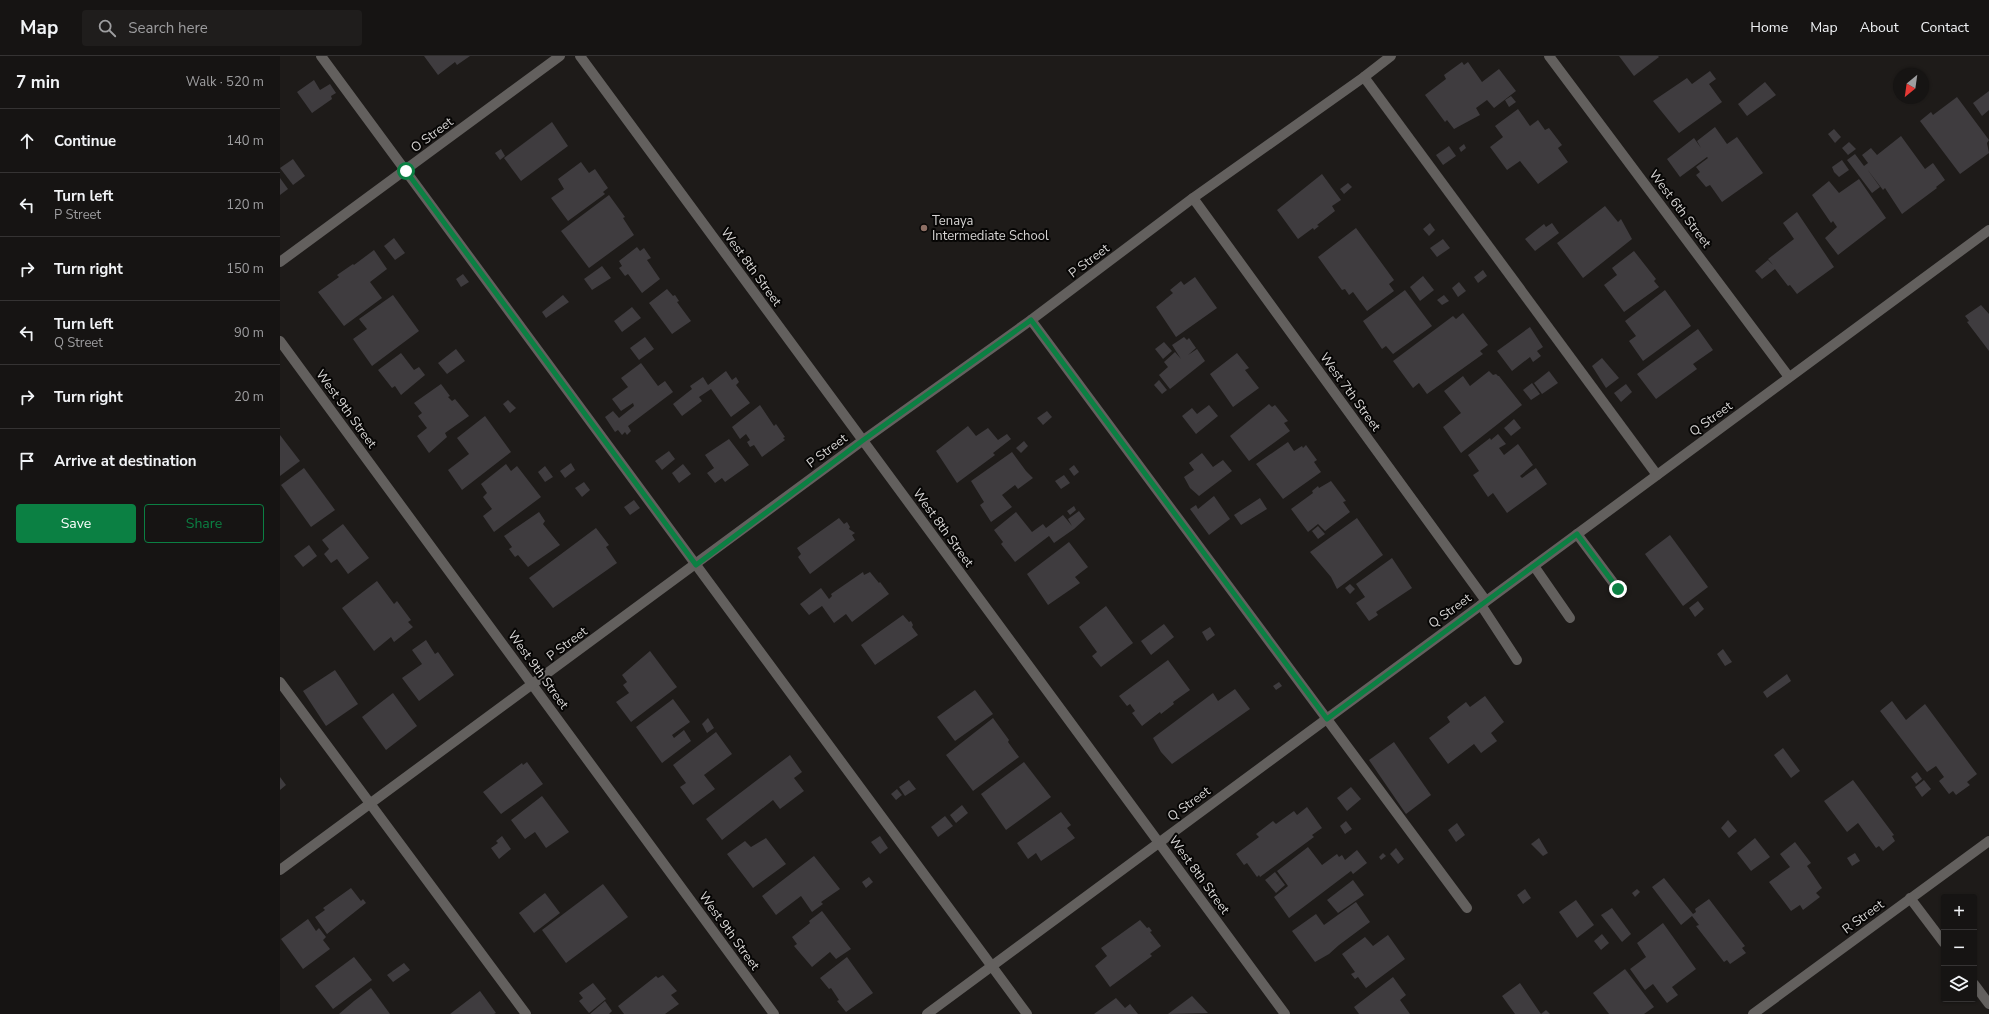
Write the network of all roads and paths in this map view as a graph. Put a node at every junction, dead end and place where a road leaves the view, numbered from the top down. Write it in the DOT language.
graph roads {
  1 [pos="321,56"];
  2 [pos="560,56"];
  3 [pos="580,56"];
  4 [pos="1391,56"];
  5 [pos="1549,56"];
  6 [pos="1364,77"];
  7 [pos="406,171"];
  8 [pos="1193,198"];
  9 [pos="1989,230"];
  10 [pos="280,262"];
  11 [pos="1031,320"];
  12 [pos="280,341"];
  13 [pos="1789,377"];
  14 [pos="862,441"];
  15 [pos="1657,475"];
  16 [pos="1577,534"];
  17 [pos="696,565"];
  18 [pos="1534,566"];
  19 [pos="1618,589"];
  20 [pos="1483,603"];
  21 [pos="1570,618"];
  22 [pos="1517,660"];
  23 [pos="280,682"];
  24 [pos="533,685"];
  25 [pos="1327,719"];
  26 [pos="370,804"];
  27 [pos="1989,841"];
  28 [pos="1159,842"];
  29 [pos="280,870"];
  30 [pos="1910,898"];
  31 [pos="1467,908"];
  32 [pos="1941,939"];
  33 [pos="991,966"];
  34 [pos="1977,988"];
  35 [pos="1989,1004"];
  36 [pos="526,1014"];
  37 [pos="774,1014"];
  38 [pos="927,1014"];
  39 [pos="1026,1014"];
  40 [pos="1286,1014"];
  41 [pos="1753,1014"];
  1 -- 7 [label="street"];
  2 -- 7 [label="street, O Street"];
  3 -- 14 [label="street, West 8th Street"];
  4 -- 6 [label="street, P Street"];
  5 -- 13 [label="street, West 6th Street"];
  6 -- 8 [label="street, P Street"];
  6 -- 15 [label="street"];
  7 -- 10 [label="street, O Street"];
  7 -- 17 [label="street"];
  8 -- 11 [label="street, P Street"];
  8 -- 20 [label="street, West 7th Street"];
  9 -- 13 [label="street, Q Street"];
  11 -- 14 [label="street, P Street"];
  11 -- 25 [label="street"];
  12 -- 24 [label="street, West 9th Street"];
  13 -- 15 [label="street, Q Street"];
  14 -- 17 [label="street, P Street"];
  14 -- 28 [label="street, West 8th Street"];
  15 -- 16 [label="street, Q Street"];
  16 -- 18 [label="street, Q Street"];
  16 -- 19 [label="street"];
  17 -- 24 [label="street, P Street"];
  17 -- 33 [label="street"];
  18 -- 20 [label="street, Q Street"];
  18 -- 21 [label="street"];
  20 -- 22 [label="street, West 7th Street"];
  20 -- 25 [label="street, Q Street"];
  23 -- 26 [label="street"];
  24 -- 26 [label="street, P Street"];
  24 -- 37 [label="street, West 9th Street"];
  25 -- 28 [label="street, Q Street"];
  25 -- 31 [label="street"];
  26 -- 29 [label="street, P Street"];
  26 -- 36 [label="street"];
  27 -- 30 [label="street, R Street"];
  28 -- 33 [label="street, Q Street"];
  28 -- 40 [label="street, West 8th Street"];
  30 -- 32 [label="street"];
  30 -- 41 [label="street, R Street"];
  33 -- 38 [label="street, Q Street"];
  33 -- 39 [label="street"];
  34 -- 35 [label="street"];
}
